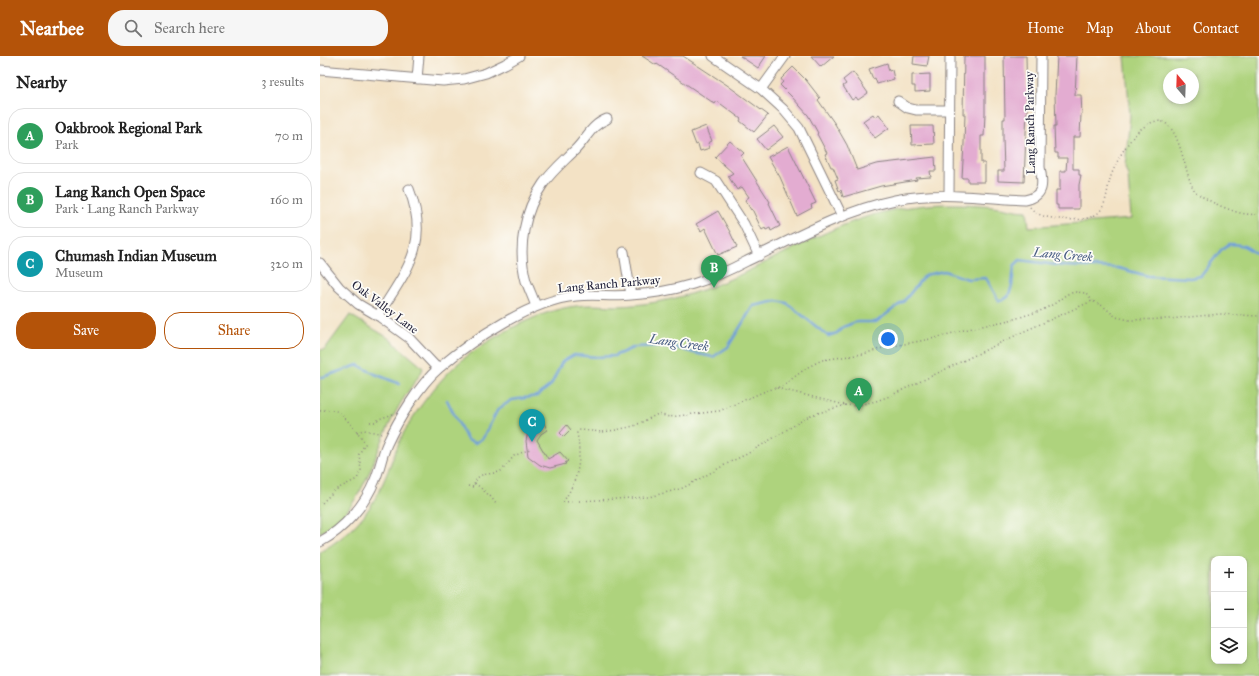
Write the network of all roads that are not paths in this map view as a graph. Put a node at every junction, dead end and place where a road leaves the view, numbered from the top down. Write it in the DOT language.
graph roads {
  1 [pos="419,56"];
  2 [pos="519,56"];
  3 [pos="713,56"];
  4 [pos="786,56"];
  5 [pos="950,56"];
  6 [pos="1041,56"];
  7 [pos="320,70"];
  8 [pos="417,79"];
  9 [pos="761,89"];
  10 [pos="898,101"];
  11 [pos="950,110"];
  12 [pos="608,119"];
  13 [pos="701,172"];
  14 [pos="409,189"];
  15 [pos="949,195"];
  16 [pos="842,216"];
  17 [pos="624,252"];
  18 [pos="759,256"];
  19 [pos="320,263"];
  20 [pos="631,296"];
  21 [pos="536,306"];
  22 [pos="378,316"];
  23 [pos="438,369"];
  24 [pos="320,542"];
  1 -- 8 [label="street"];
  2 -- 8 [label="street"];
  3 -- 9 [label="street"];
  4 -- 9 [label="street"];
  5 -- 11 [label="street"];
  6 -- 15 [label="street, Lang Ranch Parkway"];
  7 -- 8 [label="street"];
  9 -- 16 [label="street"];
  10 -- 11 [label="street"];
  11 -- 15 [label="street"];
  12 -- 21 [label="street"];
  13 -- 18 [label="street"];
  14 -- 22 [label="street"];
  15 -- 16 [label="street, Lang Ranch Parkway"];
  16 -- 18 [label="street, Lang Ranch Parkway"];
  17 -- 20 [label="street"];
  18 -- 20 [label="street, Lang Ranch Parkway"];
  19 -- 22 [label="street, Oak Valley Lane"];
  20 -- 21 [label="street, Lang Ranch Parkway"];
  21 -- 23 [label="street, Lang Ranch Parkway"];
  22 -- 23 [label="street, Oak Valley Lane"];
  23 -- 24 [label="street, Lang Ranch Parkway"];
}
